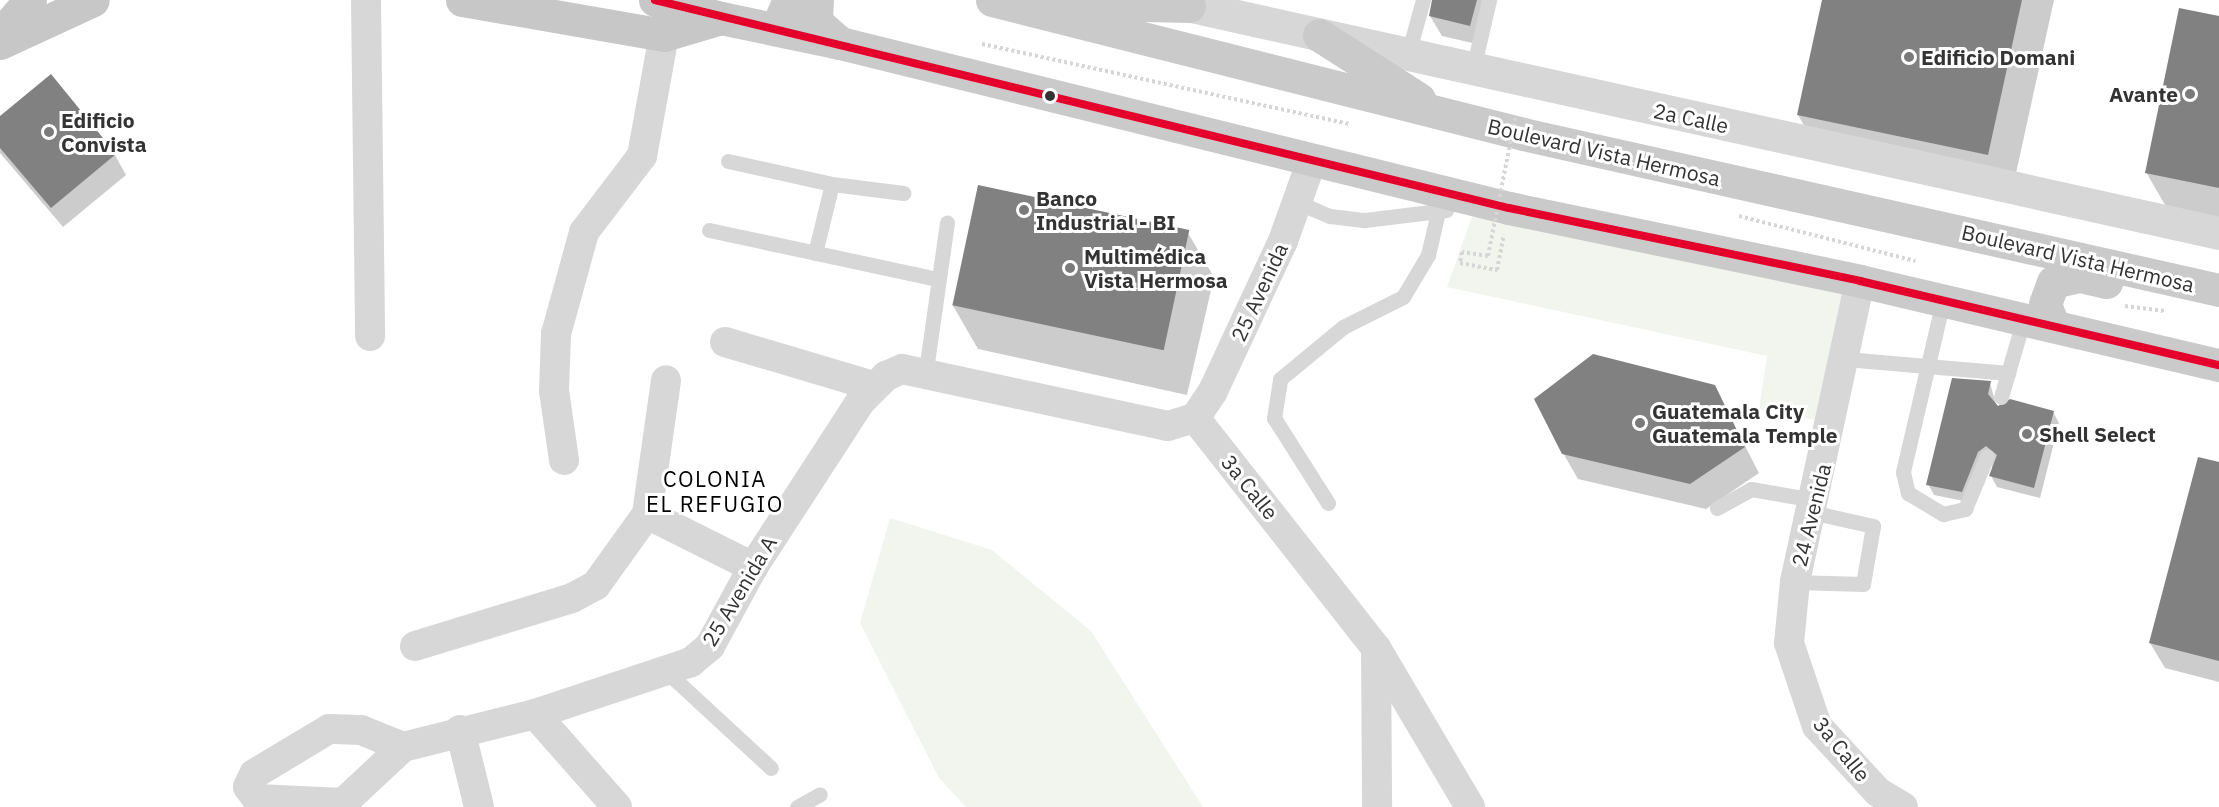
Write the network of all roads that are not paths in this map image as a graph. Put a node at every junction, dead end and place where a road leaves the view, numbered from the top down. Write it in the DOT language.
graph roads {
  1 [pos="30,0"];
  2 [pos="93,0"];
  3 [pos="366,0"];
  4 [pos="462,0"];
  5 [pos="655,0"];
  6 [pos="817,0"];
  7 [pos="1423,0"];
  8 [pos="1489,0"];
  9 [pos="997,1"];
  10 [pos="1190,4"];
  11 [pos="783,14"];
  12 [pos="720,18"];
  13 [pos="0,35"];
  14 [pos="664,35"];
  15 [pos="1319,35"];
  16 [pos="840,43"];
  17 [pos="0,44"];
  18 [pos="1408,54"];
  19 [pos="1473,69"];
  20 [pos="1441,113"];
  21 [pos="1312,160"];
  22 [pos="728,161"];
  23 [pos="832,184"];
  24 [pos="903,193"];
  25 [pos="1478,200"];
  26 [pos="1299,203"];
  27 [pos="1438,212"];
  28 [pos="947,222"];
  29 [pos="709,230"];
  30 [pos="2219,233"];
  31 [pos="815,253"];
  32 [pos="938,279"];
  33 [pos="1860,281"];
  34 [pos="2219,290"];
  35 [pos="1943,301"];
  36 [pos="2219,306"];
  37 [pos="2039,322"];
  38 [pos="370,336"];
  39 [pos="725,342"];
  40 [pos="1845,359"];
  41 [pos="1926,363"];
  42 [pos="2219,365"];
  43 [pos="914,370"];
  44 [pos="2008,373"];
  45 [pos="666,380"];
  46 [pos="874,386"];
  47 [pos="2001,397"];
  48 [pos="1195,418"];
  49 [pos="1987,456"];
  50 [pos="564,460"];
  51 [pos="1328,503"];
  52 [pos="1813,506"];
  53 [pos="1717,508"];
  54 [pos="647,514"];
  55 [pos="753,567"];
  56 [pos="1795,582"];
  57 [pos="1789,643"];
  58 [pos="415,646"];
  59 [pos="1376,648"];
  60 [pos="668,673"];
  61 [pos="535,714"];
  62 [pos="460,730"];
  63 [pos="403,747"];
  64 [pos="771,768"];
  65 [pos="820,794"];
  66 [pos="479,807"];
  67 [pos="617,807"];
  68 [pos="797,807"];
  69 [pos="1377,807"];
  70 [pos="1470,807"];
  71 [pos="1903,807"];
  1 -- 13 [label="highway"];
  2 -- 17 [label="highway"];
  3 -- 38 [label="street"];
  4 -- 14 [label="highway"];
  5 -- 12 [label="highway"];
  6 -- 16 [label="main road"];
  7 -- 18 [label="lane"];
  8 -- 19 [label="lane"];
  9 -- 10 [label="main road"];
  9 -- 20 [label="main road, Boulevard Vista Hermosa"];
  10 -- 15 [label="street, 2a Calle"];
  11 -- 12 [label="main road"];
  11 -- 16 [label="main road"];
  12 -- 14 [label="highway"];
  14 -- 50 [label="street"];
  15 -- 18 [label="street, 2a Calle"];
  15 -- 20 [label="main road"];
  16 -- 21 [label="main road"];
  18 -- 19 [label="street, 2a Calle"];
  19 -- 30 [label="street, 2a Calle"];
  20 -- 34 [label="main road, Boulevard Vista Hermosa"];
  21 -- 25 [label="main road"];
  21 -- 26 [label="street, 25 Avenida"];
  22 -- 23 [label="lane"];
  23 -- 24 [label="lane"];
  23 -- 31 [label="lane"];
  25 -- 27 [label="lane"];
  25 -- 33 [label="main road"];
  26 -- 27 [label="lane"];
  26 -- 48 [label="street, 25 Avenida"];
  27 -- 51 [label="lane"];
  28 -- 32 [label="lane"];
  29 -- 31 [label="lane"];
  31 -- 32 [label="lane"];
  32 -- 43 [label="lane"];
  33 -- 35 [label="main road"];
  33 -- 40 [label="street, 24 Avenida"];
  35 -- 37 [label="main road"];
  35 -- 41 [label="lane"];
  36 -- 37 [label="main road"];
  37 -- 42 [label="main road"];
  37 -- 44 [label="lane"];
  39 -- 46 [label="street"];
  40 -- 41 [label="lane"];
  40 -- 52 [label="street, 24 Avenida"];
  41 -- 44 [label="lane"];
  41 -- 49 [label="lane"];
  43 -- 46 [label="street, 25 Avenida A"];
  43 -- 48 [label="street"];
  44 -- 47 [label="lane"];
  45 -- 54 [label="street"];
  46 -- 55 [label="street, 25 Avenida A"];
  48 -- 59 [label="street, 3a Calle"];
  52 -- 53 [label="lane"];
  52 -- 56 [label="street, 24 Avenida"];
  52 -- 56 [label="lane"];
  54 -- 55 [label="street"];
  54 -- 58 [label="street"];
  55 -- 60 [label="street, 25 Avenida A"];
  56 -- 57 [label="street, 24 Avenida"];
  57 -- 71 [label="street, 3a Calle"];
  59 -- 69 [label="street"];
  59 -- 70 [label="street, 3a Calle"];
  60 -- 61 [label="street, 25 Avenida A"];
  60 -- 64 [label="lane"];
  61 -- 62 [label="street, 25 Avenida A"];
  61 -- 67 [label="street"];
  62 -- 63 [label="street, 25 Avenida A"];
  62 -- 66 [label="street"];
  65 -- 68 [label="lane"];
}
